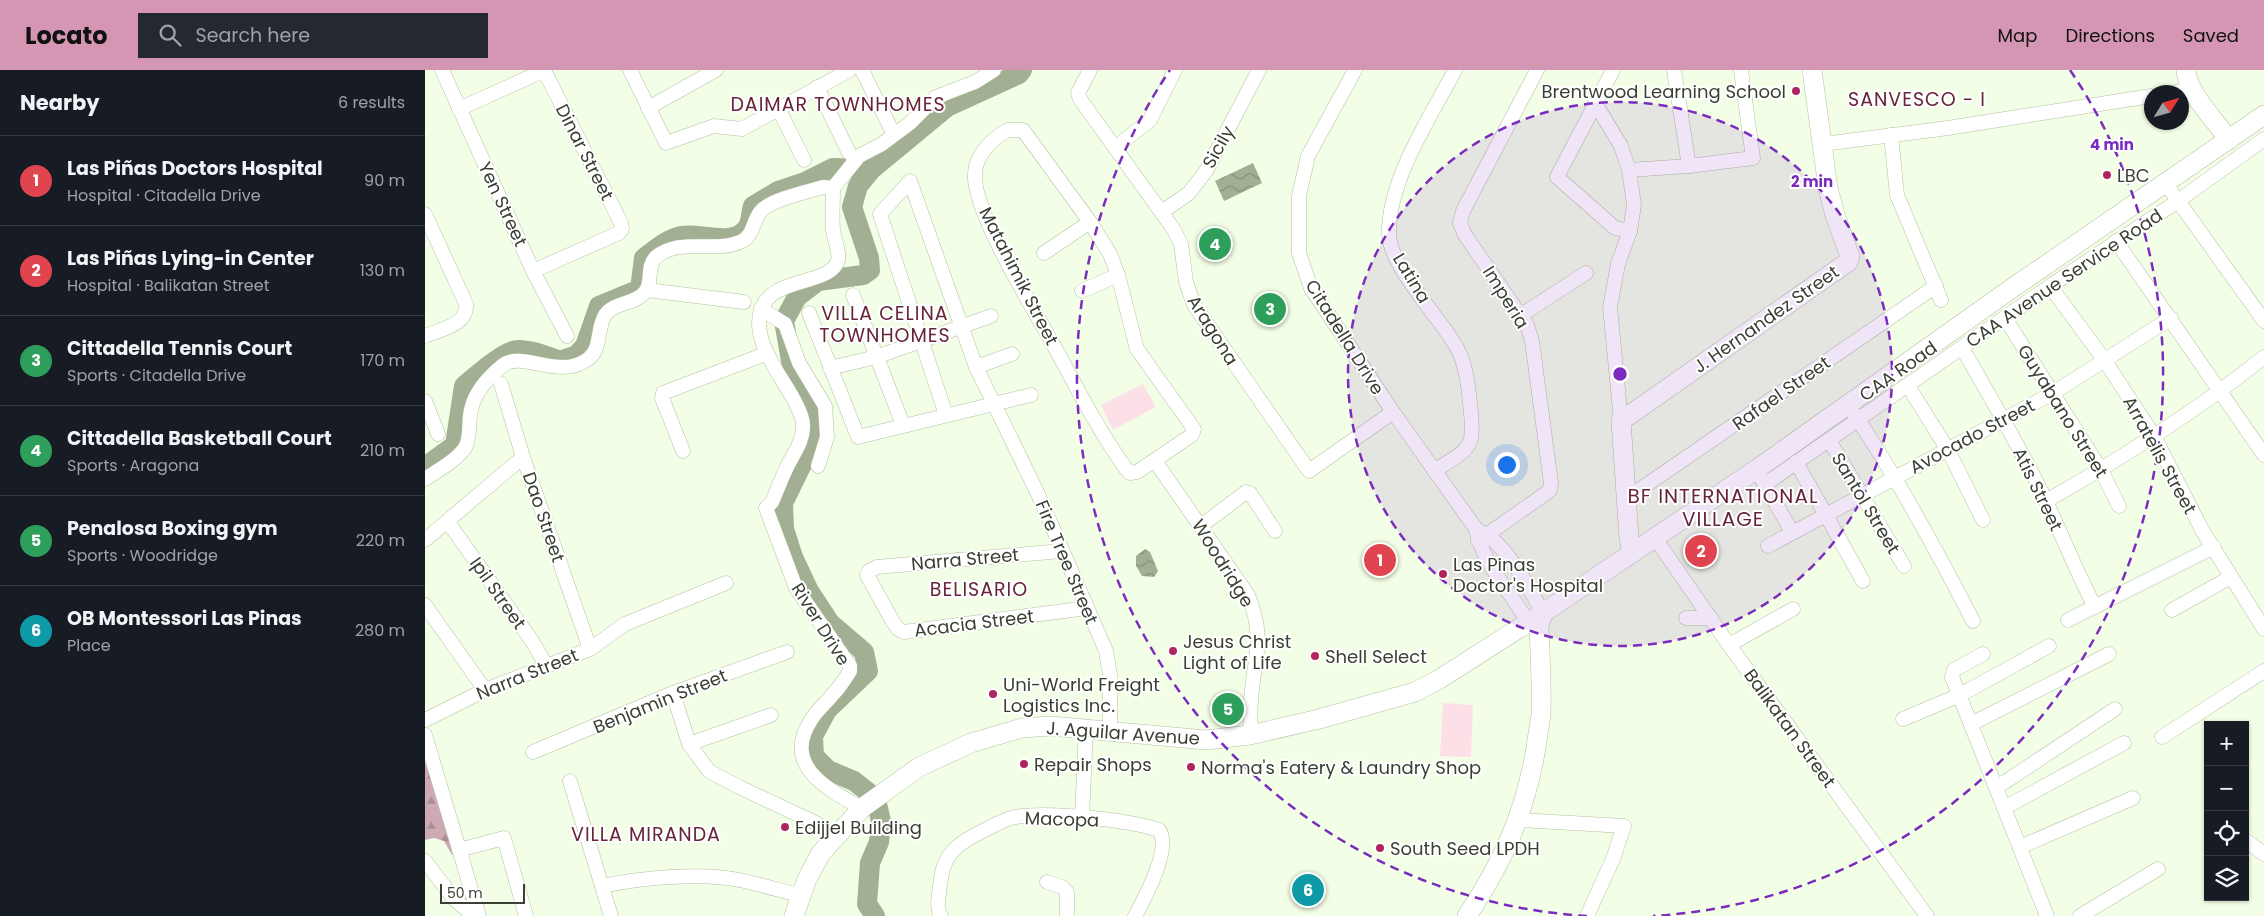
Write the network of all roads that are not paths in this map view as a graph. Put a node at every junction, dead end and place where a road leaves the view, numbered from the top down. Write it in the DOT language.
graph roads {
  1 [pos="442,70"];
  2 [pos="544,70"];
  3 [pos="630,70"];
  4 [pos="850,70"];
  5 [pos="862,70"];
  6 [pos="994,70"];
  7 [pos="1091,70"];
  8 [pos="1175,70"];
  9 [pos="1259,70"];
  10 [pos="1355,70"];
  11 [pos="1455,70"];
  12 [pos="1537,70"];
  13 [pos="1613,70"];
  14 [pos="1674,70"];
  15 [pos="1741,70"];
  16 [pos="1812,70"];
  17 [pos="2186,70"];
  18 [pos="712,71"];
  19 [pos="2185,85"];
  20 [pos="817,87"];
  21 [pos="2189,96"];
  22 [pos="2144,97"];
  23 [pos="1595,103"];
  24 [pos="648,108"];
  25 [pos="778,108"];
  26 [pos="459,109"];
  27 [pos="2264,115"];
  28 [pos="891,130"];
  29 [pos="1891,135"];
  30 [pos="2264,138"];
  31 [pos="2229,140"];
  32 [pos="1823,144"];
  33 [pos="1116,147"];
  34 [pos="854,154"];
  35 [pos="804,160"];
  36 [pos="1689,166"];
  37 [pos="1629,170"];
  38 [pos="2166,184"];
  39 [pos="835,186"];
  40 [pos="2177,201"];
  41 [pos="1162,212"];
  42 [pos="425,214"];
  43 [pos="1090,222"];
  44 [pos="1630,231"];
  45 [pos="2116,240"];
  46 [pos="1044,253"];
  47 [pos="533,271"];
  48 [pos="1586,272"];
  49 [pos="1119,275"];
  50 [pos="1935,286"];
  51 [pos="2050,286"];
  52 [pos="647,290"];
  53 [pos="1082,291"];
  54 [pos="853,295"];
  55 [pos="1941,300"];
  56 [pos="744,302"];
  57 [pos="764,311"];
  58 [pos="809,313"];
  59 [pos="1521,315"];
  60 [pos="991,316"];
  61 [pos="2005,318"];
  62 [pos="2171,318"];
  63 [pos="2264,321"];
  64 [pos="962,326"];
  65 [pos="425,336"];
  66 [pos="567,336"];
  67 [pos="921,342"];
  68 [pos="1962,348"];
  69 [pos="765,354"];
  70 [pos="1012,354"];
  71 [pos="876,357"];
  72 [pos="2264,357"];
  73 [pos="2105,362"];
  74 [pos="976,367"];
  75 [pos="830,368"];
  76 [pos="501,384"];
  77 [pos="1908,386"];
  78 [pos="2222,392"];
  79 [pos="2053,393"];
  80 [pos="1031,395"];
  81 [pos="425,401"];
  82 [pos="993,403"];
  83 [pos="1393,412"];
  84 [pos="1853,413"];
  85 [pos="945,415"];
  86 [pos="2003,418"];
  87 [pos="1621,421"];
  88 [pos="903,426"];
  89 [pos="438,434"];
  90 [pos="2154,436"];
  91 [pos="1829,440"];
  92 [pos="1948,450"];
  93 [pos="683,451"];
  94 [pos="2264,455"];
  95 [pos="523,456"];
  96 [pos="1155,461"];
  97 [pos="1796,462"];
  98 [pos="818,466"];
  99 [pos="2101,470"];
  100 [pos="1434,471"];
  101 [pos="1760,477"];
  102 [pos="1895,478"];
  103 [pos="425,479"];
  104 [pos="1862,495"];
  105 [pos="1626,499"];
  106 [pos="2046,501"];
  107 [pos="2119,506"];
  108 [pos="1826,514"];
  109 [pos="1983,520"];
  110 [pos="448,522"];
  111 [pos="1201,526"];
  112 [pos="1275,531"];
  113 [pos="1792,532"];
  114 [pos="1481,535"];
  115 [pos="1655,538"];
  116 [pos="425,540"];
  117 [pos="1768,546"];
  118 [pos="2213,547"];
  119 [pos="1062,550"];
  120 [pos="1632,553"];
  121 [pos="1514,566"];
  122 [pos="1904,566"];
  123 [pos="869,571"];
  124 [pos="1499,576"];
  125 [pos="2231,577"];
  126 [pos="1863,582"];
  127 [pos="726,583"];
  128 [pos="425,605"];
  129 [pos="2095,607"];
  130 [pos="1087,608"];
  131 [pos="1793,610"];
  132 [pos="2172,610"];
  133 [pos="1686,618"];
  134 [pos="1711,618"];
  135 [pos="2068,620"];
  136 [pos="1536,621"];
  137 [pos="1973,621"];
  138 [pos="2264,629"];
  139 [pos="1729,645"];
  140 [pos="2049,646"];
  141 [pos="590,649"];
  142 [pos="787,652"];
  143 [pos="1983,654"];
  144 [pos="2109,654"];
  145 [pos="546,665"];
  146 [pos="2264,671"];
  147 [pos="485,690"];
  148 [pos="673,693"];
  149 [pos="1959,695"];
  150 [pos="2115,708"];
  151 [pos="771,715"];
  152 [pos="1903,719"];
  153 [pos="425,720"];
  154 [pos="1971,724"];
  155 [pos="1086,728"];
  156 [pos="1110,730"];
  157 [pos="425,735"];
  158 [pos="1250,735"];
  159 [pos="2162,737"];
  160 [pos="2124,743"];
  161 [pos="689,744"];
  162 [pos="533,752"];
  163 [pos="570,781"];
  164 [pos="1996,786"];
  165 [pos="2133,798"];
  166 [pos="864,807"];
  167 [pos="2005,808"];
  168 [pos="1082,818"];
  169 [pos="1518,820"];
  170 [pos="836,836"];
  171 [pos="2249,843"];
  172 [pos="2020,847"];
  173 [pos="459,850"];
  174 [pos="2264,854"];
  175 [pos="425,861"];
  176 [pos="2158,869"];
  177 [pos="1047,882"];
  178 [pos="602,886"];
  179 [pos="802,896"];
  180 [pos="474,916"];
  181 [pos="479,916"];
  182 [pos="526,916"];
  183 [pos="611,916"];
  184 [pos="794,916"];
  185 [pos="941,916"];
  186 [pos="1067,916"];
  187 [pos="1135,916"];
  188 [pos="1467,916"];
  189 [pos="1587,916"];
  190 [pos="1927,916"];
  191 [pos="2047,916"];
  192 [pos="2080,916"];
  1 -- 26 [label="street, Yen Street"];
  2 -- 26 [label="street"];
  2 -- 47 [label="street, Dinar Street"];
  3 -- 24 [label="street"];
  4 -- 20 [label="street"];
  5 -- 28 [label="street"];
  6 -- 34 [label="street"];
  7 -- 33 [label="street, Aragona"];
  8 -- 33 [label="street"];
  9 -- 41 [label="street, Sicily"];
  10 -- 83 [label="street, Citadella Drive"];
  11 -- 100 [label="street, Latina"];
  12 -- 59 [label="street, Imperia"];
  13 -- 23 [label="street"];
  14 -- 36 [label="street"];
  15 -- 36 [label="street"];
  16 -- 32 [label="main road, J. Hernandez Street"];
  17 -- 19 [label="main road"];
  18 -- 24 [label="street"];
  20 -- 25 [label="street"];
  20 -- 34 [label="street"];
  21 -- 31 [label="main road"];
  22 -- 29 [label="street"];
  23 -- 37 [label="street"];
  23 -- 44 [label="street"];
  24 -- 25 [label="street"];
  25 -- 35 [label="street"];
  26 -- 47 [label="street, Yen Street"];
  27 -- 31 [label="main road, CAA Road"];
  29 -- 32 [label="street"];
  29 -- 50 [label="street"];
  30 -- 40 [label="street, CAA Avenue Service Road"];
  31 -- 38 [label="main road, CAA Road"];
  32 -- 87 [label="main road, J. Hernandez Street"];
  33 -- 41 [label="street, Aragona"];
  34 -- 39 [label="street"];
  36 -- 37 [label="street"];
  37 -- 44 [label="street"];
  38 -- 40 [label="street"];
  38 -- 84 [label="main road, CAA Road"];
  39 -- 52 [label="street"];
  39 -- 57 [label="street"];
  40 -- 45 [label="street, CAA Avenue Service Road"];
  40 -- 63 [label="street"];
  41 -- 83 [label="street, Aragona"];
  42 -- 65 [label="street"];
  43 -- 46 [label="street"];
  43 -- 49 [label="street, Matahimik Street"];
  43 -- 96 [label="street, Matahimik Street"];
  44 -- 87 [label="street"];
  45 -- 51 [label="street, CAA Avenue Service Road"];
  45 -- 62 [label="street"];
  47 -- 66 [label="street, Yen Street"];
  48 -- 59 [label="street"];
  49 -- 53 [label="street"];
  49 -- 96 [label="street, Matahimik Street"];
  50 -- 55 [label="street"];
  50 -- 105 [label="street, Rafael Street"];
  51 -- 61 [label="street, CAA Avenue Service Road"];
  51 -- 73 [label="street, Arratelis Street"];
  52 -- 56 [label="street"];
  52 -- 103 [label="street"];
  54 -- 71 [label="street"];
  57 -- 69 [label="street, River Drive"];
  57 -- 98 [label="street"];
  58 -- 75 [label="street"];
  59 -- 114 [label="street, Imperia"];
  60 -- 64 [label="street"];
  61 -- 68 [label="street, CAA Avenue Service Road"];
  61 -- 79 [label="street, Guyabano Street"];
  62 -- 73 [label="street, Avocado Street"];
  62 -- 78 [label="street"];
  64 -- 67 [label="street"];
  64 -- 67 [label="street, Fire Tree Street"];
  64 -- 74 [label="street, Fire Tree Street"];
  67 -- 71 [label="street"];
  67 -- 85 [label="street"];
  68 -- 77 [label="street, CAA Avenue Service Road"];
  68 -- 86 [label="street, Atis Street"];
  69 -- 93 [label="street"];
  69 -- 166 [label="street, River Drive"];
  70 -- 74 [label="street"];
  71 -- 75 [label="street"];
  71 -- 88 [label="street"];
  72 -- 78 [label="street"];
  73 -- 79 [label="street, Avocado Street"];
  73 -- 90 [label="street, Arratelis Street"];
  74 -- 82 [label="street, Fire Tree Street"];
  75 -- 88 [label="street"];
  76 -- 95 [label="street, Dao Street"];
  77 -- 84 [label="street, CAA Avenue Service Road"];
  77 -- 92 [label="street"];
  78 -- 90 [label="street"];
  78 -- 94 [label="street"];
  79 -- 86 [label="street, Avocado Street"];
  79 -- 99 [label="street, Guyabano Street"];
  80 -- 82 [label="street"];
  81 -- 89 [label="street"];
  82 -- 85 [label="street"];
  82 -- 119 [label="street, Fire Tree Street"];
  83 -- 100 [label="street, Citadella Drive"];
  84 -- 91 [label="street, CAA Avenue Service Road"];
  84 -- 101 [label="main road, CAA Road"];
  84 -- 102 [label="street"];
  85 -- 88 [label="street"];
  86 -- 92 [label="street, Avocado Street"];
  86 -- 106 [label="street, Atis Street"];
  87 -- 105 [label="main road"];
  90 -- 99 [label="street"];
  90 -- 118 [label="street, Arratelis Street"];
  91 -- 97 [label="street, CAA Avenue Service Road"];
  91 -- 104 [label="street, Santol Street"];
  92 -- 102 [label="street, Avocado Street"];
  92 -- 109 [label="street"];
  95 -- 110 [label="street"];
  95 -- 141 [label="street, Dao Street"];
  96 -- 111 [label="street, Woodridge"];
  97 -- 101 [label="street, CAA Avenue Service Road"];
  97 -- 108 [label="street"];
  99 -- 106 [label="street"];
  99 -- 107 [label="street, Guyabano Street"];
  100 -- 114 [label="street, Citadella Drive"];
  101 -- 113 [label="street"];
  101 -- 115 [label="main road, CAA Road"];
  102 -- 104 [label="street, Avocado Street"];
  102 -- 137 [label="street"];
  104 -- 108 [label="street, Avocado Street"];
  104 -- 122 [label="street, Santol Street"];
  105 -- 120 [label="main road"];
  106 -- 129 [label="street, Atis Street"];
  108 -- 113 [label="street, Avocado Street"];
  108 -- 126 [label="street"];
  110 -- 116 [label="street"];
  110 -- 145 [label="street, Ipil Street"];
  111 -- 112 [label="street"];
  111 -- 158 [label="street, Woodridge"];
  113 -- 117 [label="street, Avocado Street"];
  114 -- 121 [label="street, Citadella Drive"];
  114 -- 124 [label="street, Citadella Drive"];
  115 -- 120 [label="main road, CAA Road"];
  115 -- 134 [label="street, Balikatan Street"];
  118 -- 125 [label="street, Arratelis Street"];
  118 -- 129 [label="street"];
  119 -- 123 [label="street, Narra Street"];
  119 -- 130 [label="street, Fire Tree Street"];
  120 -- 136 [label="main road, CAA Road"];
  121 -- 124 [label="street"];
  121 -- 136 [label="street, Citadella Drive"];
  123 -- 130 [label="street, Acacia Street"];
  124 -- 136 [label="street, Citadella Drive"];
  125 -- 132 [label="street"];
  125 -- 138 [label="street, Arratelis Street"];
  127 -- 141 [label="street, Narra Street"];
  128 -- 147 [label="street"];
  129 -- 135 [label="street"];
  130 -- 156 [label="street, Fire Tree Street"];
  131 -- 139 [label="street"];
  133 -- 134 [label="street"];
  134 -- 139 [label="street, Balikatan Street"];
  136 -- 158 [label="main road, J. Aguilar Avenue"];
  136 -- 169 [label="main road"];
  139 -- 190 [label="street, Balikatan Street"];
  140 -- 149 [label="street"];
  141 -- 145 [label="street, Narra Street"];
  142 -- 148 [label="street, Benjamin Street"];
  143 -- 149 [label="street"];
  144 -- 154 [label="street"];
  145 -- 147 [label="street, Narra Street"];
  146 -- 159 [label="street"];
  147 -- 153 [label="street, Narra Street"];
  148 -- 161 [label="street"];
  148 -- 162 [label="street, Benjamin Street"];
  149 -- 152 [label="street"];
  149 -- 154 [label="street"];
  150 -- 164 [label="street"];
  151 -- 161 [label="street"];
  154 -- 164 [label="street"];
  155 -- 156 [label="main road, J. Aguilar Avenue"];
  155 -- 166 [label="main road, J. Aguilar Avenue"];
  155 -- 168 [label="street"];
  156 -- 158 [label="main road, J. Aguilar Avenue"];
  157 -- 173 [label="street"];
  160 -- 167 [label="street"];
  161 -- 170 [label="street"];
  163 -- 178 [label="street"];
  164 -- 167 [label="street"];
  165 -- 172 [label="street"];
  166 -- 170 [label="main road"];
  167 -- 172 [label="street"];
  168 -- 185 [label="street, Macopa"];
  168 -- 187 [label="street, Macopa"];
  169 -- 188 [label="main road"];
  169 -- 189 [label="street"];
  170 -- 179 [label="main road"];
  171 -- 174 [label="street"];
  172 -- 191 [label="street"];
  173 -- 181 [label="street"];
  173 -- 182 [label="street"];
  175 -- 180 [label="street"];
  176 -- 192 [label="street"];
  177 -- 186 [label="street"];
  178 -- 179 [label="street"];
  178 -- 183 [label="street"];
  179 -- 184 [label="main road"];
}
